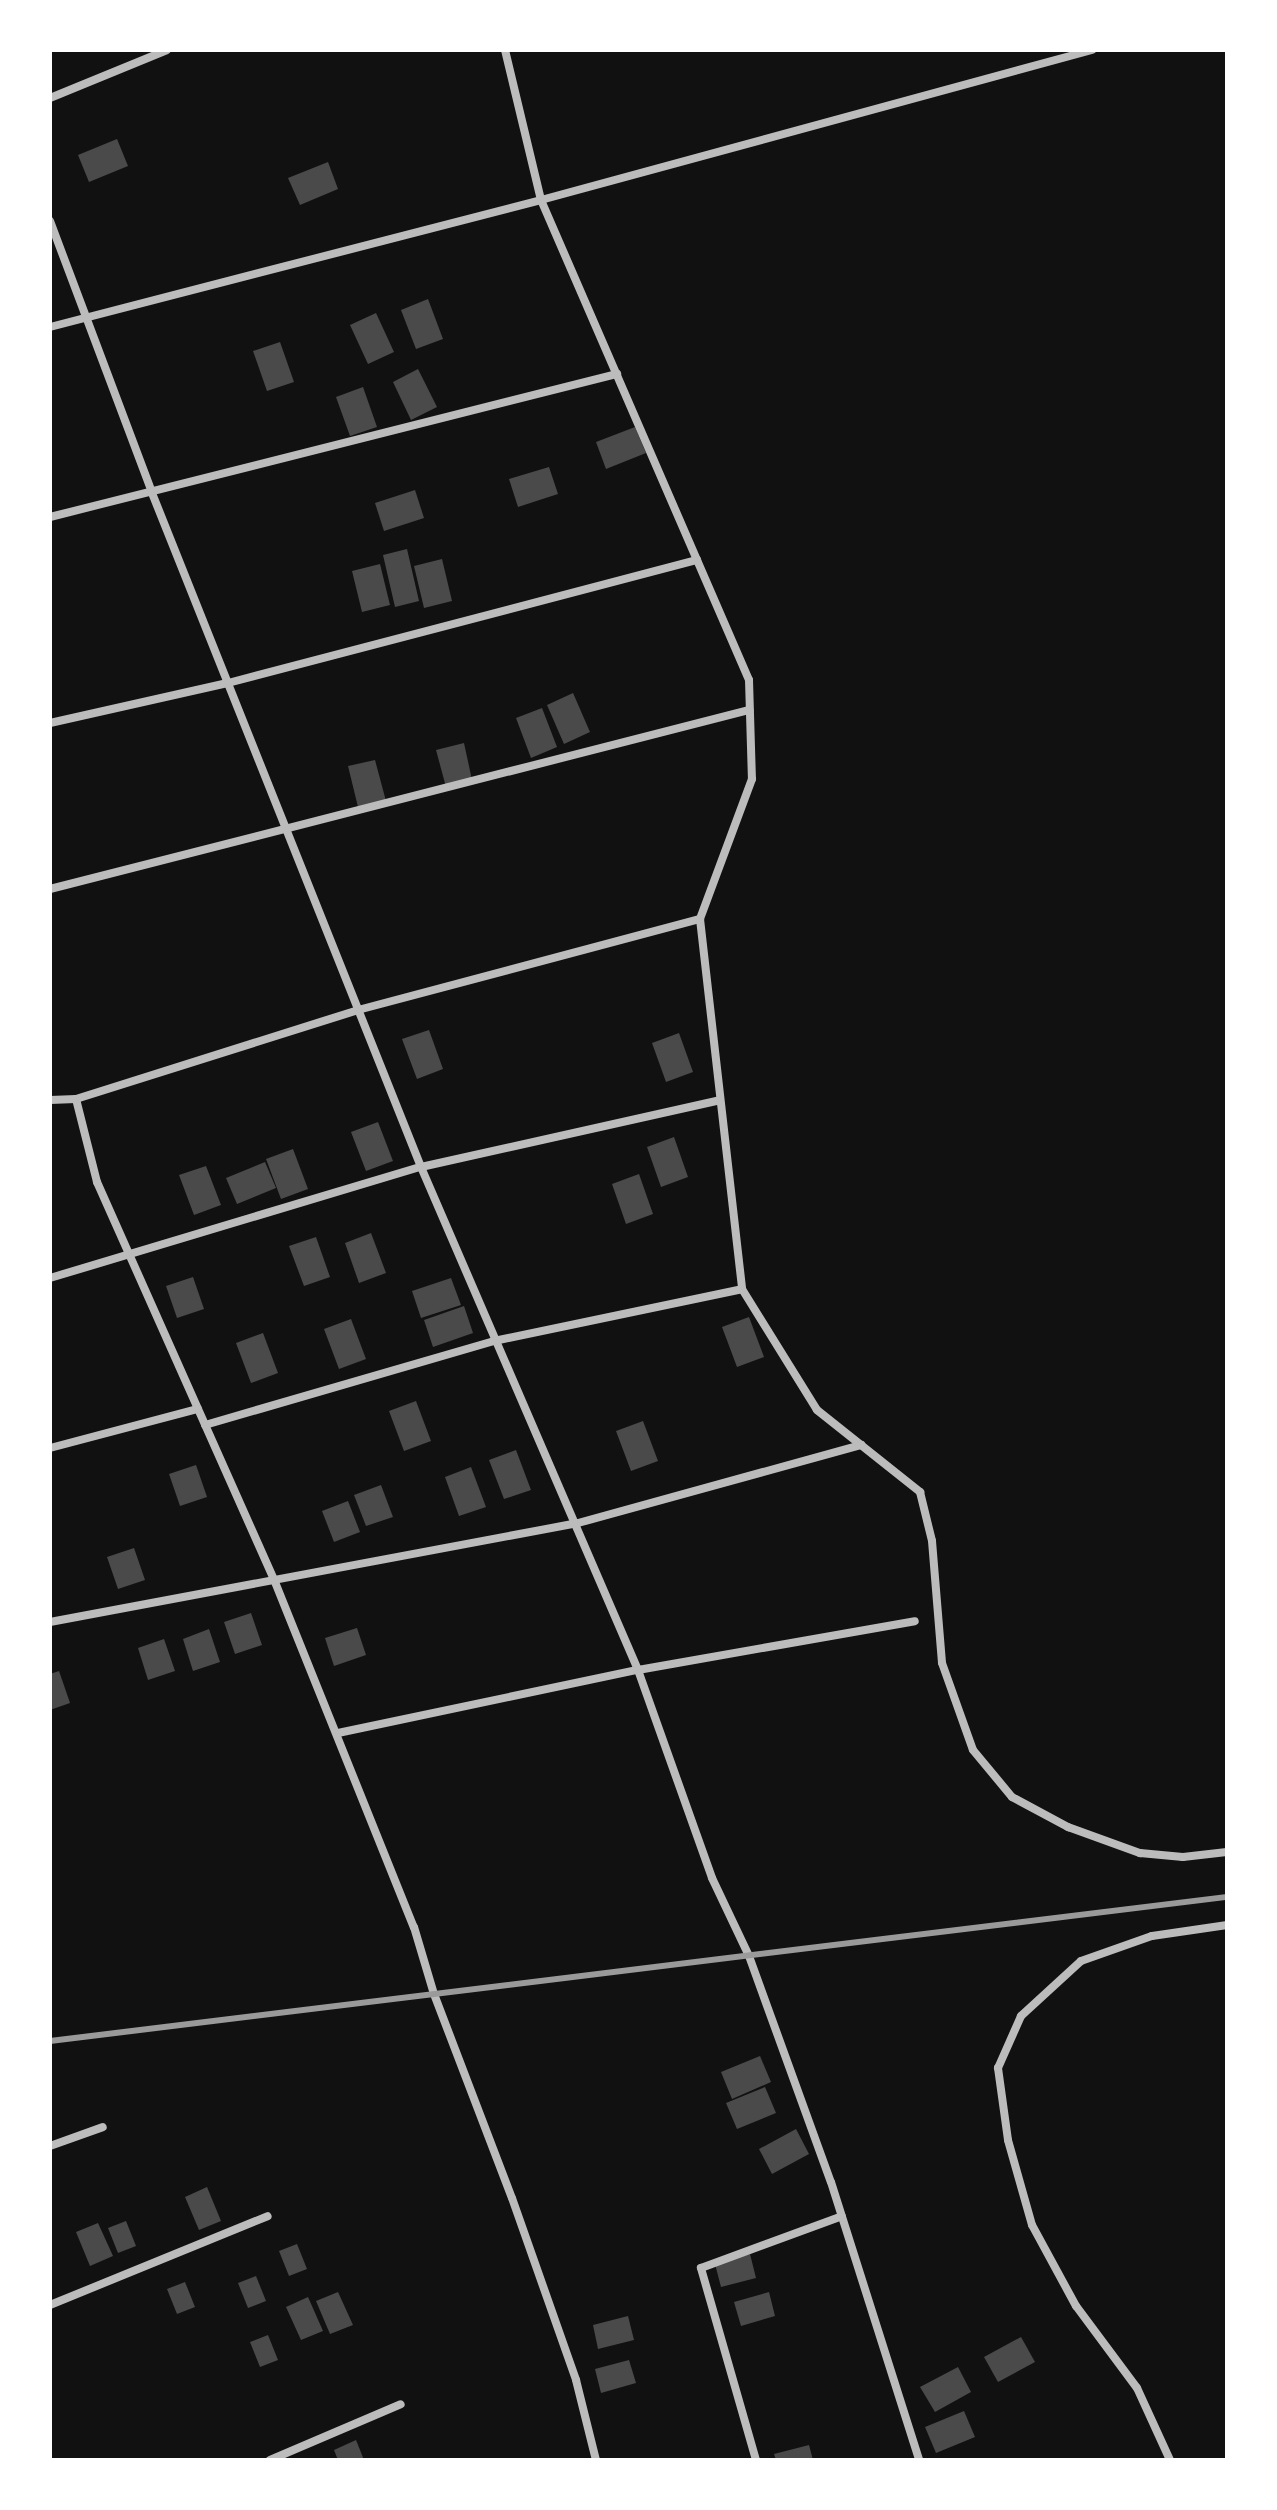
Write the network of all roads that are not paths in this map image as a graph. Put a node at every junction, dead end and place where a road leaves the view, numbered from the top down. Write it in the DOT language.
graph roads {
  1 [pos="167,50"];
  2 [pos="505,50"];
  3 [pos="1092,50"];
  4 [pos="50,98"];
  5 [pos="541,200"];
  6 [pos="50,221"];
  7 [pos="88,317"];
  8 [pos="50,327"];
  9 [pos="617,374"];
  10 [pos="152,493"];
  11 [pos="50,517"];
  12 [pos="697,560"];
  13 [pos="228,683"];
  14 [pos="749,710"];
  15 [pos="50,723"];
  16 [pos="286,830"];
  17 [pos="50,889"];
  18 [pos="700,919"];
  19 [pos="358,1010"];
  20 [pos="76,1099"];
  21 [pos="50,1100"];
  22 [pos="720,1100"];
  23 [pos="421,1167"];
  24 [pos="129,1254"];
  25 [pos="50,1278"];
  26 [pos="742,1289"];
  27 [pos="494,1341"];
  28 [pos="198,1409"];
  29 [pos="205,1425"];
  30 [pos="861,1445"];
  31 [pos="50,1448"];
  32 [pos="578,1523"];
  33 [pos="275,1582"];
  34 [pos="915,1621"];
  35 [pos="50,1622"];
  36 [pos="638,1670"];
  37 [pos="338,1733"];
  38 [pos="1227,1852"];
  39 [pos="1227,1925"];
  40 [pos="103,2127"];
  41 [pos="50,2146"];
  42 [pos="268,2216"];
  43 [pos="842,2216"];
  44 [pos="50,2305"];
  45 [pos="401,2404"];
  46 [pos="270,2460"];
  47 [pos="596,2460"];
  48 [pos="756,2460"];
  49 [pos="919,2460"];
  50 [pos="1170,2460"];
  1 -- 4 [label="street"];
  2 -- 5 [label="street"];
  3 -- 5 [label="street"];
  5 -- 7 [label="street"];
  5 -- 9 [label="street"];
  6 -- 7 [label="street"];
  7 -- 8 [label="street"];
  7 -- 10 [label="street"];
  9 -- 10 [label="street"];
  9 -- 12 [label="street"];
  10 -- 11 [label="street"];
  10 -- 13 [label="street"];
  12 -- 13 [label="street"];
  12 -- 14 [label="street"];
  13 -- 15 [label="street"];
  13 -- 16 [label="street"];
  14 -- 16 [label="street"];
  14 -- 18 [label="street"];
  16 -- 17 [label="street"];
  16 -- 19 [label="street"];
  18 -- 19 [label="street"];
  18 -- 22 [label="street"];
  19 -- 20 [label="street"];
  19 -- 23 [label="street"];
  20 -- 21 [label="street"];
  20 -- 24 [label="street"];
  22 -- 23 [label="street"];
  22 -- 26 [label="street"];
  23 -- 24 [label="street"];
  23 -- 27 [label="street"];
  24 -- 25 [label="street"];
  24 -- 28 [label="street"];
  26 -- 27 [label="street"];
  26 -- 30 [label="street"];
  27 -- 29 [label="street"];
  27 -- 32 [label="street"];
  28 -- 29 [label="street"];
  28 -- 31 [label="street"];
  29 -- 33 [label="street"];
  30 -- 32 [label="street"];
  30 -- 38 [label="street"];
  32 -- 33 [label="street"];
  32 -- 36 [label="street"];
  33 -- 35 [label="street"];
  33 -- 37 [label="street"];
  34 -- 36 [label="street"];
  36 -- 37 [label="street"];
  36 -- 43 [label="street"];
  37 -- 47 [label="street"];
  39 -- 50 [label="street"];
  40 -- 41 [label="street"];
  42 -- 44 [label="street"];
  43 -- 48 [label="street"];
  43 -- 49 [label="street"];
  45 -- 46 [label="street"];
}
